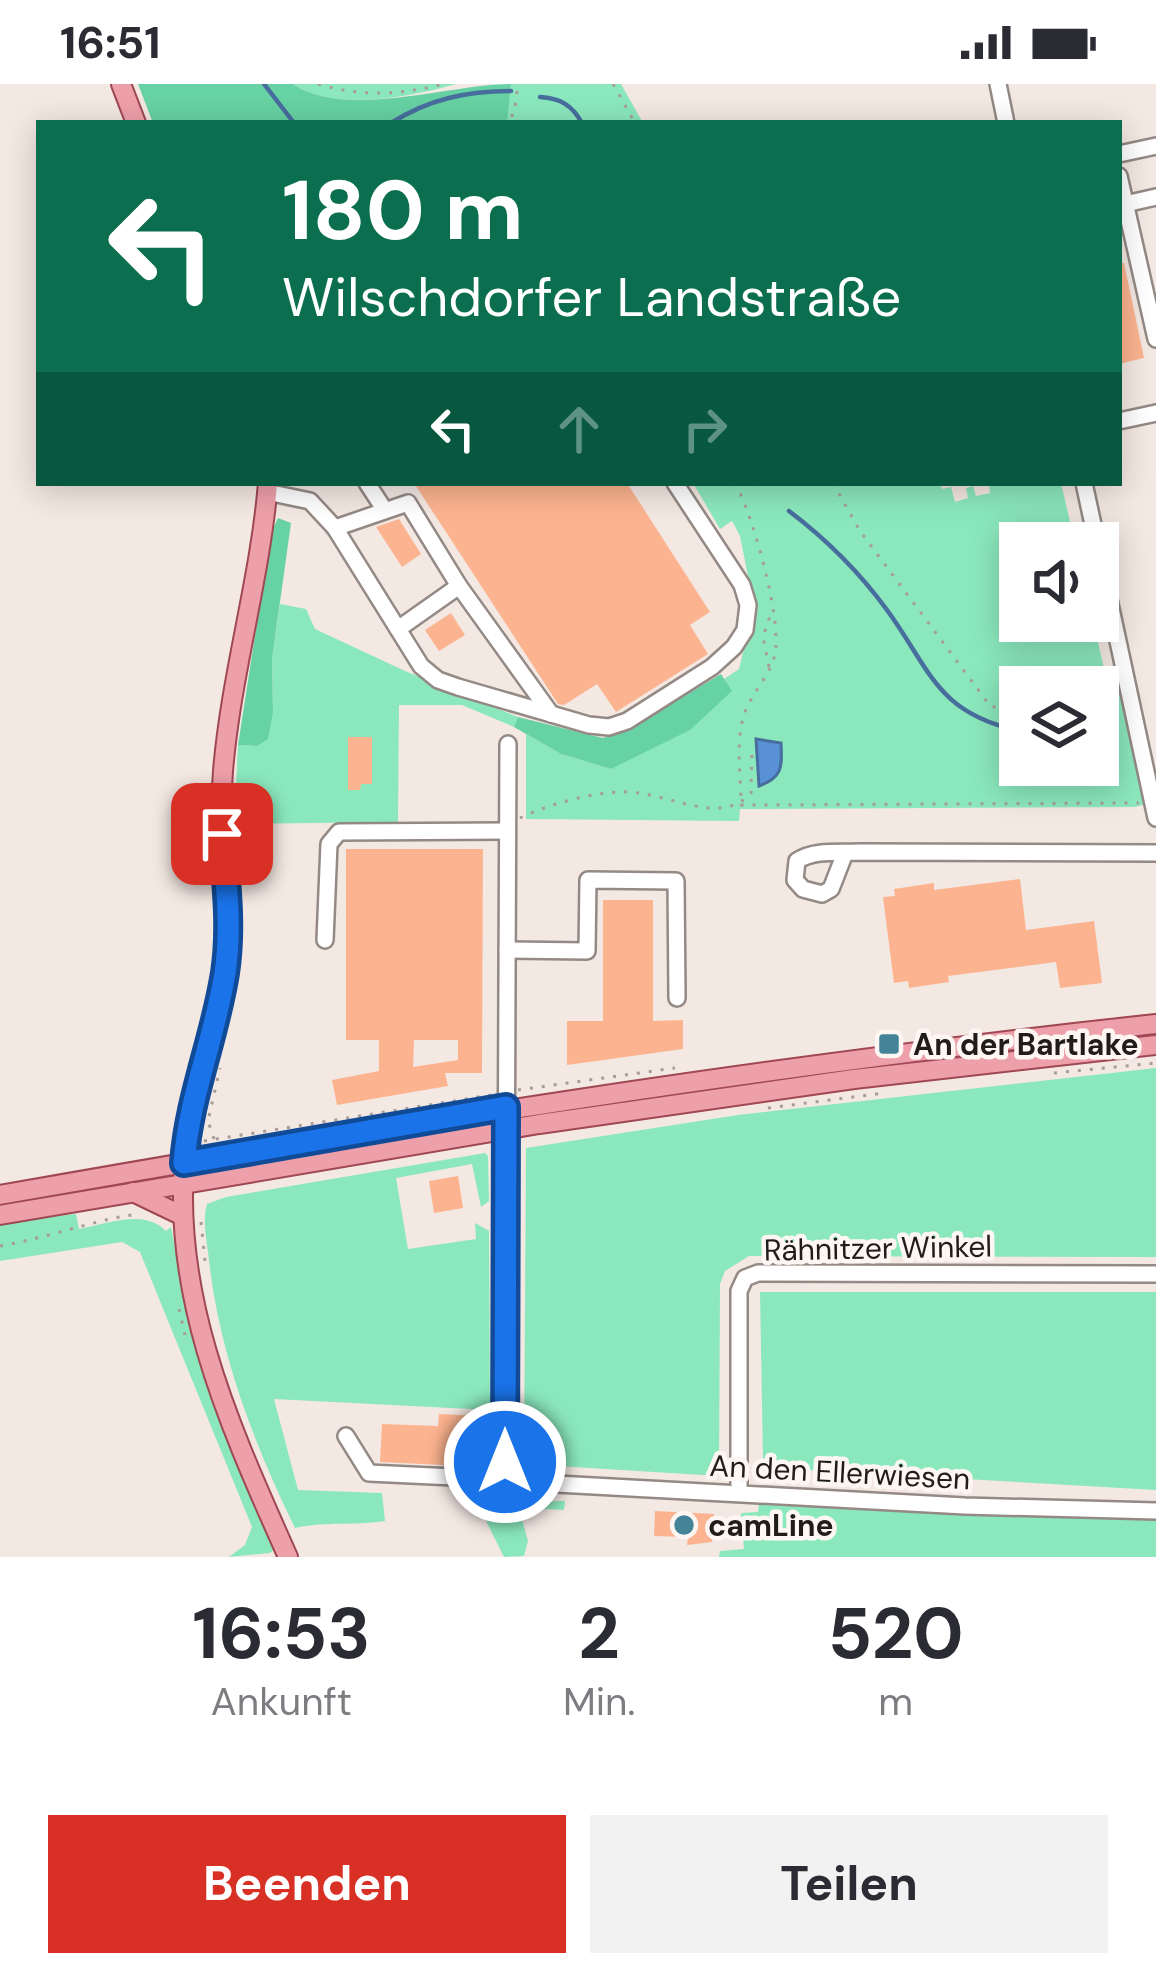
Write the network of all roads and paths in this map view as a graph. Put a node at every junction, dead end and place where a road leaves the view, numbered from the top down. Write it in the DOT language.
graph roads {
  1 [pos="121,84"];
  2 [pos="318,84"];
  3 [pos="444,84"];
  4 [pos="518,84"];
  5 [pos="613,84"];
  6 [pos="998,84"];
  7 [pos="514,114"];
  8 [pos="135,120"];
  9 [pos="505,120"];
  10 [pos="516,120"];
  11 [pos="633,120"];
  12 [pos="1005,120"];
  13 [pos="1156,146"];
  14 [pos="1122,153"];
  15 [pos="1122,190"];
  16 [pos="1156,197"];
  17 [pos="1125,204"];
  18 [pos="1156,339"];
  19 [pos="1156,413"];
  20 [pos="1122,420"];
  21 [pos="369,486"];
  22 [pos="677,486"];
  23 [pos="737,486"];
  24 [pos="835,486"];
  25 [pos="1085,486"];
  26 [pos="268,488"];
  27 [pos="384,509"];
  28 [pos="1092,522"];
  29 [pos="335,528"];
  30 [pos="459,586"];
  31 [pos="772,612"];
  32 [pos="398,629"];
  33 [pos="1117,642"];
  34 [pos="770,668"];
  35 [pos="1129,697"];
  36 [pos="1119,698"];
  37 [pos="999,705"];
  38 [pos="552,716"];
  39 [pos="508,744"];
  40 [pos="752,748"];
  41 [pos="741,805"];
  42 [pos="1154,809"];
  43 [pos="507,828"];
  44 [pos="845,853"];
  45 [pos="1156,853"];
  46 [pos="325,940"];
  47 [pos="507,950"];
  48 [pos="676,998"];
  49 [pos="1156,1024"];
  50 [pos="1156,1045"];
  51 [pos="221,1060"];
  52 [pos="1156,1063"];
  53 [pos="1046,1074"];
  54 [pos="886,1092"];
  55 [pos="506,1107"];
  56 [pos="764,1109"];
  57 [pos="506,1130"];
  58 [pos="224,1138"];
  59 [pos="214,1139"];
  60 [pos="185,1164"];
  61 [pos="133,1192"];
  62 [pos="0,1195"];
  63 [pos="147,1214"];
  64 [pos="0,1215"];
  65 [pos="192,1215"];
  66 [pos="0,1246"];
  67 [pos="205,1265"];
  68 [pos="1156,1274"];
  69 [pos="346,1436"];
  70 [pos="515,1479"];
  71 [pos="739,1493"];
  72 [pos="1156,1511"];
  73 [pos="288,1557"];
  1 -- 8 [label="main road"];
  2 -- 3 [label="path"];
  4 -- 7 [label="path"];
  5 -- 11 [label="path"];
  6 -- 12 [label="street"];
  7 -- 9 [label="path"];
  7 -- 10 [label="path"];
  13 -- 14 [label="street"];
  15 -- 17 [label="street"];
  16 -- 17 [label="street"];
  17 -- 18 [label="street"];
  19 -- 20 [label="street"];
  21 -- 27 [label="street"];
  22 -- 38 [label="street"];
  23 -- 31 [label="path"];
  24 -- 37 [label="path"];
  25 -- 28 [label="street"];
  26 -- 29 [label="street"];
  26 -- 60 [label="main road"];
  27 -- 29 [label="street"];
  27 -- 30 [label="street"];
  29 -- 32 [label="street"];
  30 -- 32 [label="street"];
  30 -- 38 [label="street"];
  31 -- 34 [label="path"];
  31 -- 34 [label="path"];
  32 -- 38 [label="street"];
  33 -- 35 [label="street"];
  34 -- 41 [label="path"];
  35 -- 36 [label="path"];
  35 -- 42 [label="street"];
  39 -- 43 [label="street"];
  40 -- 41 [label="path"];
  41 -- 42 [label="path"];
  41 -- 43 [label="path"];
  43 -- 46 [label="street"];
  43 -- 47 [label="street"];
  44 -- 45 [label="street"];
  47 -- 48 [label="street"];
  47 -- 55 [label="street"];
  49 -- 55 [label="main road"];
  50 -- 57 [label="main road"];
  51 -- 59 [label="path"];
  52 -- 53 [label="path"];
  54 -- 56 [label="path"];
  55 -- 57 [label="street"];
  55 -- 60 [label="main road"];
  57 -- 60 [label="main road"];
  57 -- 70 [label="street"];
  58 -- 59 [label="path"];
  59 -- 60 [label="path"];
  60 -- 61 [label="main road"];
  60 -- 62 [label="main road"];
  60 -- 65 [label="main road"];
  61 -- 64 [label="main road"];
  61 -- 65 [label="main road"];
  63 -- 66 [label="path"];
  65 -- 67 [label="path"];
  65 -- 73 [label="main road"];
  68 -- 71 [label="street, Rähnitzer Winkel"];
  69 -- 70 [label="street, An den Ellerwiesen"];
  70 -- 71 [label="street, An den Ellerwiesen"];
  71 -- 72 [label="street, An den Ellerwiesen"];
}
